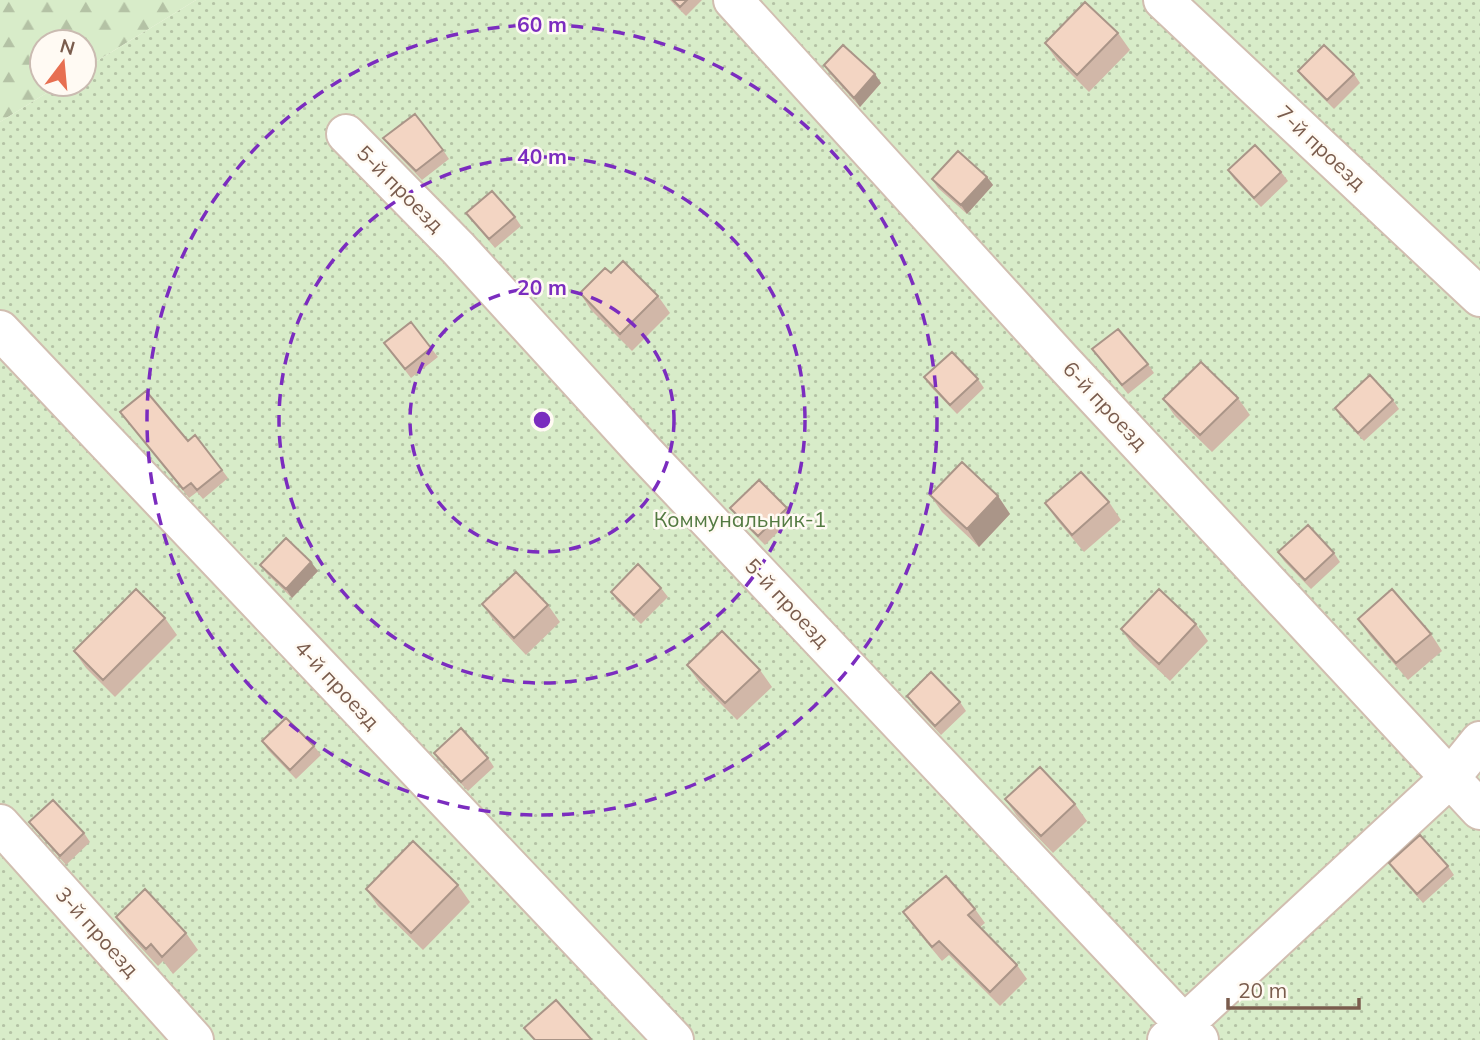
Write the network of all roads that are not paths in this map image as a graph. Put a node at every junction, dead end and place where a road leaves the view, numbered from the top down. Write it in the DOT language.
graph roads {
  1 [pos="733,0"];
  2 [pos="1163,0"];
  3 [pos="346,134"];
  4 [pos="1480,296"];
  5 [pos="0,330"];
  6 [pos="1480,741"];
  7 [pos="1450,778"];
  8 [pos="1480,810"];
  9 [pos="0,824"];
  10 [pos="1184,1034"];
  11 [pos="194,1040"];
  12 [pos="674,1040"];
  1 -- 7 [label="lane, 6-й проезд"];
  2 -- 4 [label="lane, 7-й проезд"];
  3 -- 10 [label="lane, 5-й проезд"];
  5 -- 12 [label="lane, 4-й проезд"];
  6 -- 7 [label="lane"];
  7 -- 8 [label="lane, 6-й проезд"];
  7 -- 10 [label="lane"];
  9 -- 11 [label="lane, 3-й проезд"];
}
